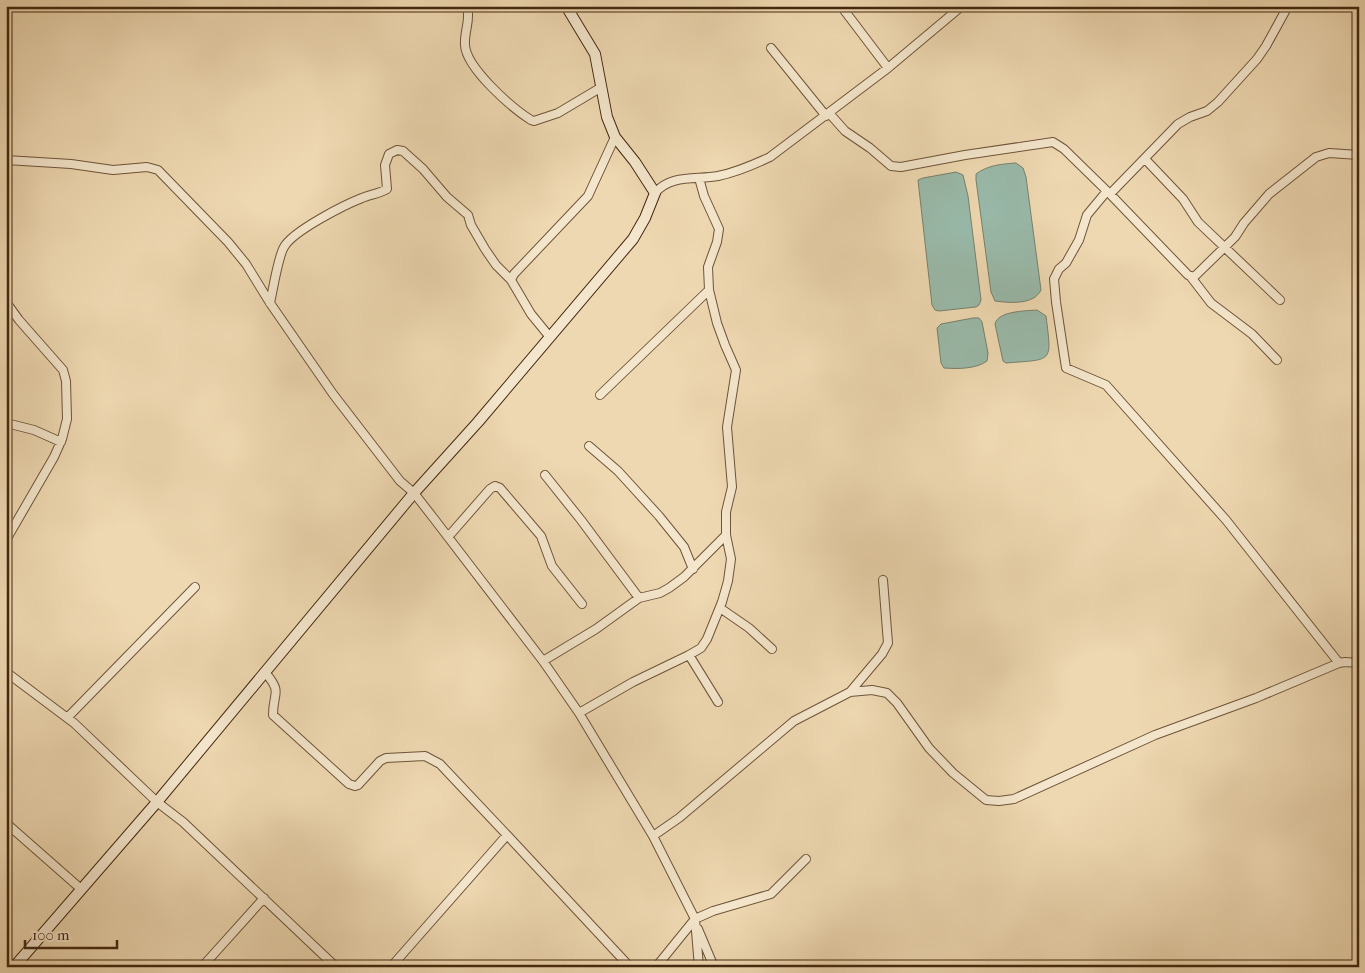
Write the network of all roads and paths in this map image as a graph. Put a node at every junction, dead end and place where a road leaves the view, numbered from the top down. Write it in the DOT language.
graph roads {
  1 [pos="467,6"];
  2 [pos="566,6"];
  3 [pos="841,6"];
  4 [pos="962,6"];
  5 [pos="1288,6"];
  6 [pos="771,48"];
  7 [pos="888,68"];
  8 [pos="600,88"];
  9 [pos="827,114"];
  10 [pos="615,137"];
  11 [pos="1359,155"];
  12 [pos="1145,159"];
  13 [pos="6,160"];
  14 [pos="699,178"];
  15 [pos="656,193"];
  16 [pos="1109,193"];
  17 [pos="1225,248"];
  18 [pos="1191,277"];
  19 [pos="511,280"];
  20 [pos="709,290"];
  21 [pos="1280,300"];
  22 [pos="6,302"];
  23 [pos="270,303"];
  24 [pos="550,336"];
  25 [pos="1277,360"];
  26 [pos="600,395"];
  27 [pos="6,423"];
  28 [pos="61,442"];
  29 [pos="589,446"];
  30 [pos="545,475"];
  31 [pos="414,493"];
  32 [pos="726,535"];
  33 [pos="448,538"];
  34 [pos="6,540"];
  35 [pos="693,568"];
  36 [pos="883,580"];
  37 [pos="195,587"];
  38 [pos="639,598"];
  39 [pos="582,604"];
  40 [pos="720,608"];
  41 [pos="772,649"];
  42 [pos="689,655"];
  43 [pos="543,660"];
  44 [pos="1339,663"];
  45 [pos="1359,663"];
  46 [pos="6,672"];
  47 [pos="265,672"];
  48 [pos="850,692"];
  49 [pos="718,702"];
  50 [pos="580,714"];
  51 [pos="67,718"];
  52 [pos="157,802"];
  53 [pos="6,824"];
  54 [pos="507,835"];
  55 [pos="653,836"];
  56 [pos="806,860"];
  57 [pos="80,889"];
  58 [pos="264,898"];
  59 [pos="696,922"];
  60 [pos="14,967"];
  61 [pos="202,967"];
  62 [pos="336,967"];
  63 [pos="392,967"];
  64 [pos="630,967"];
  65 [pos="656,967"];
  66 [pos="699,967"];
  67 [pos="714,967"];
  1 -- 8 [label="street"];
  2 -- 8 [label="street"];
  3 -- 7 [label="street"];
  4 -- 7 [label="street"];
  5 -- 12 [label="street"];
  6 -- 9 [label="street"];
  7 -- 9 [label="street"];
  8 -- 10 [label="street"];
  9 -- 14 [label="street"];
  9 -- 16 [label="street"];
  10 -- 15 [label="street"];
  10 -- 19 [label="street"];
  11 -- 17 [label="street"];
  12 -- 16 [label="street"];
  12 -- 17 [label="street"];
  13 -- 23 [label="street"];
  14 -- 15 [label="street"];
  14 -- 20 [label="street"];
  15 -- 24 [label="street"];
  16 -- 18 [label="street"];
  16 -- 44 [label="street"];
  17 -- 18 [label="street"];
  17 -- 21 [label="street"];
  18 -- 25 [label="street"];
  19 -- 23 [label="street"];
  19 -- 24 [label="street"];
  20 -- 26 [label="street"];
  20 -- 32 [label="street"];
  22 -- 28 [label="street"];
  23 -- 31 [label="street"];
  24 -- 31 [label="street"];
  27 -- 28 [label="street"];
  28 -- 34 [label="street"];
  29 -- 35 [label="street"];
  30 -- 38 [label="street"];
  31 -- 33 [label="street"];
  31 -- 47 [label="street"];
  32 -- 35 [label="street"];
  32 -- 40 [label="street"];
  33 -- 39 [label="street"];
  33 -- 43 [label="street"];
  35 -- 38 [label="street"];
  36 -- 48 [label="street"];
  37 -- 51 [label="street"];
  38 -- 43 [label="street"];
  40 -- 41 [label="street"];
  40 -- 42 [label="street"];
  42 -- 49 [label="street"];
  42 -- 50 [label="street"];
  43 -- 50 [label="street"];
  44 -- 45 [label="street"];
  44 -- 48 [label="street"];
  46 -- 51 [label="street"];
  47 -- 52 [label="street"];
  47 -- 54 [label="street"];
  48 -- 55 [label="street"];
  50 -- 55 [label="street"];
  51 -- 52 [label="street"];
  52 -- 57 [label="street"];
  52 -- 58 [label="street"];
  53 -- 57 [label="street"];
  54 -- 63 [label="street"];
  54 -- 64 [label="street"];
  55 -- 59 [label="street"];
  56 -- 59 [label="street"];
  57 -- 60 [label="street"];
  58 -- 61 [label="street"];
  58 -- 62 [label="street"];
  59 -- 65 [label="street"];
  59 -- 66 [label="street"];
  59 -- 67 [label="street"];
}
